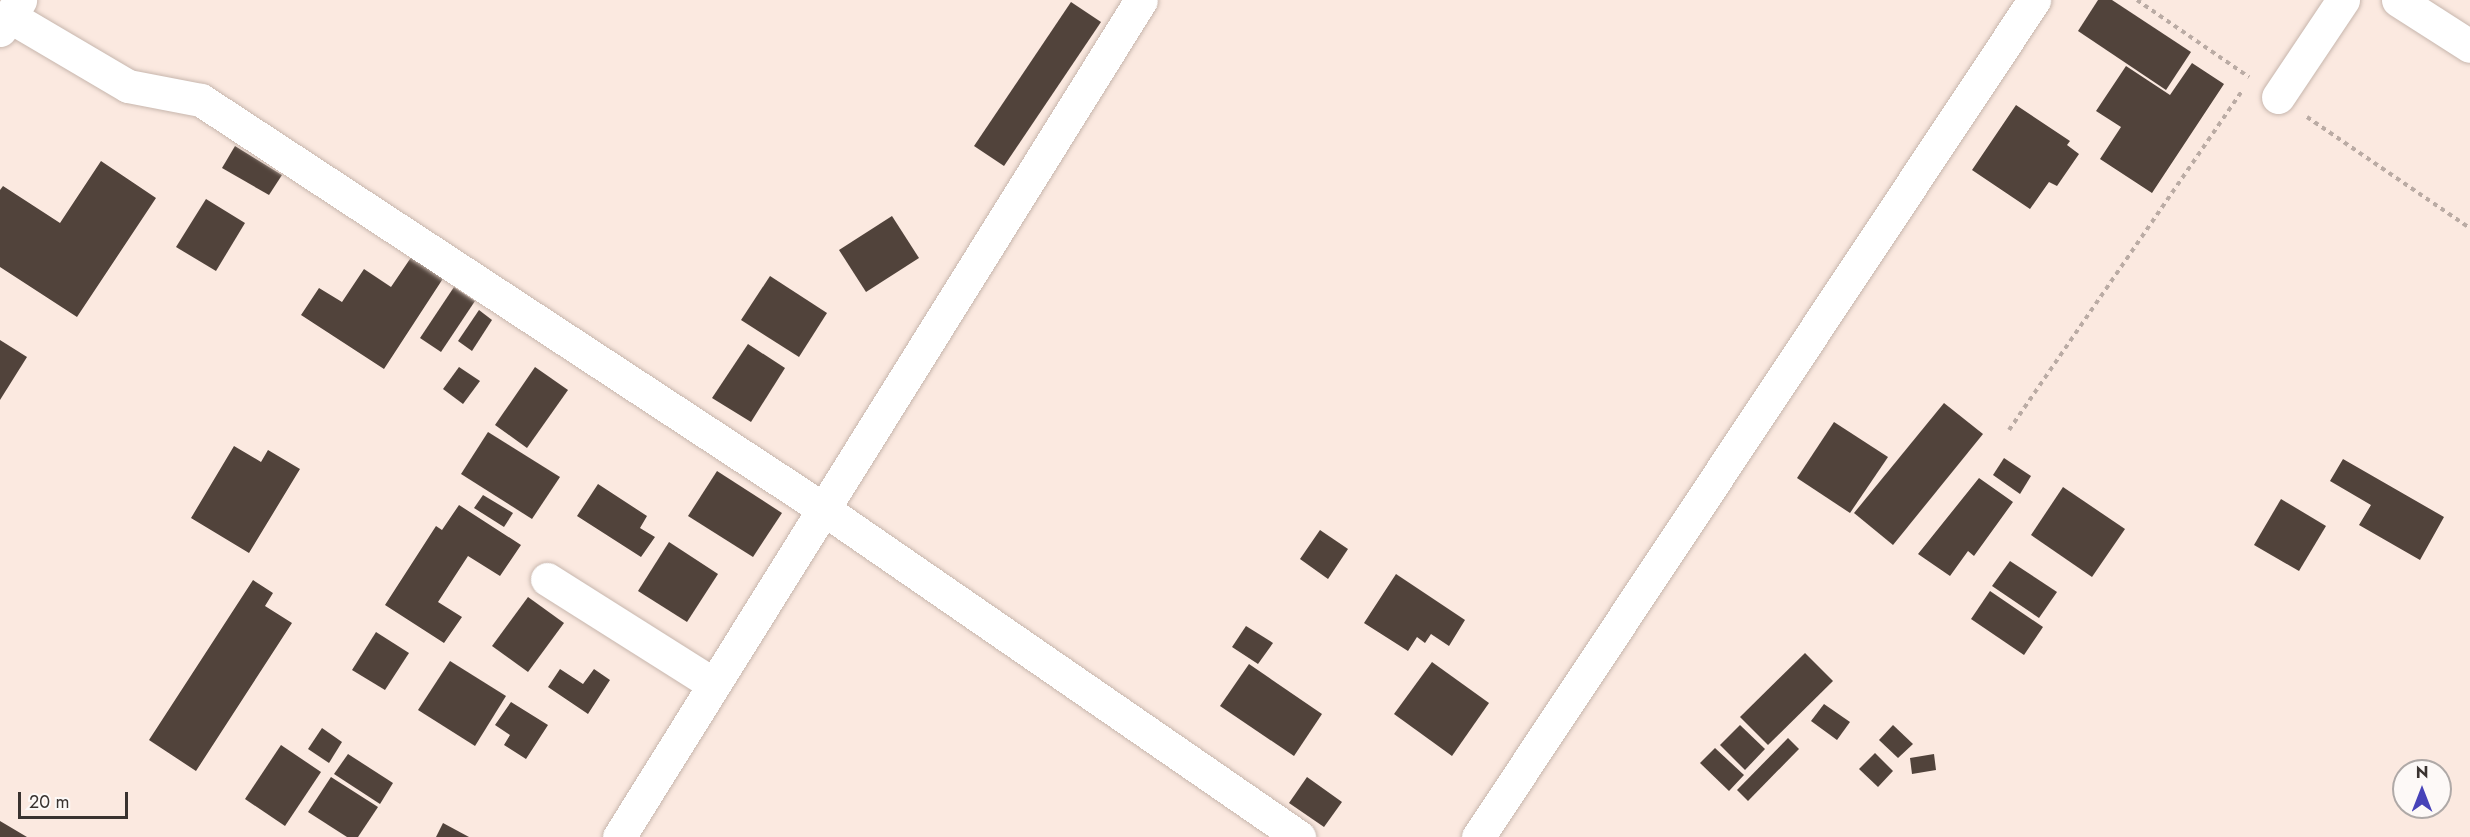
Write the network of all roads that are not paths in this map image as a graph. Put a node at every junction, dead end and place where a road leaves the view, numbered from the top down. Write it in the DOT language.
graph roads {
  1 [pos="1141,0"];
  2 [pos="2343,0"];
  3 [pos="2398,0"];
  4 [pos="2025,3"];
  5 [pos="7,14"];
  6 [pos="2470,46"];
  7 [pos="2278,97"];
  8 [pos="825,510"];
  9 [pos="547,579"];
  10 [pos="713,684"];
  11 [pos="619,837"];
  12 [pos="1299,837"];
  13 [pos="1478,837"];
  1 -- 8 [label="street"];
  2 -- 7 [label="street"];
  3 -- 6 [label="street"];
  4 -- 13 [label="street"];
  5 -- 8 [label="street"];
  8 -- 10 [label="street"];
  8 -- 12 [label="street"];
  9 -- 10 [label="street"];
  10 -- 11 [label="street"];
}
